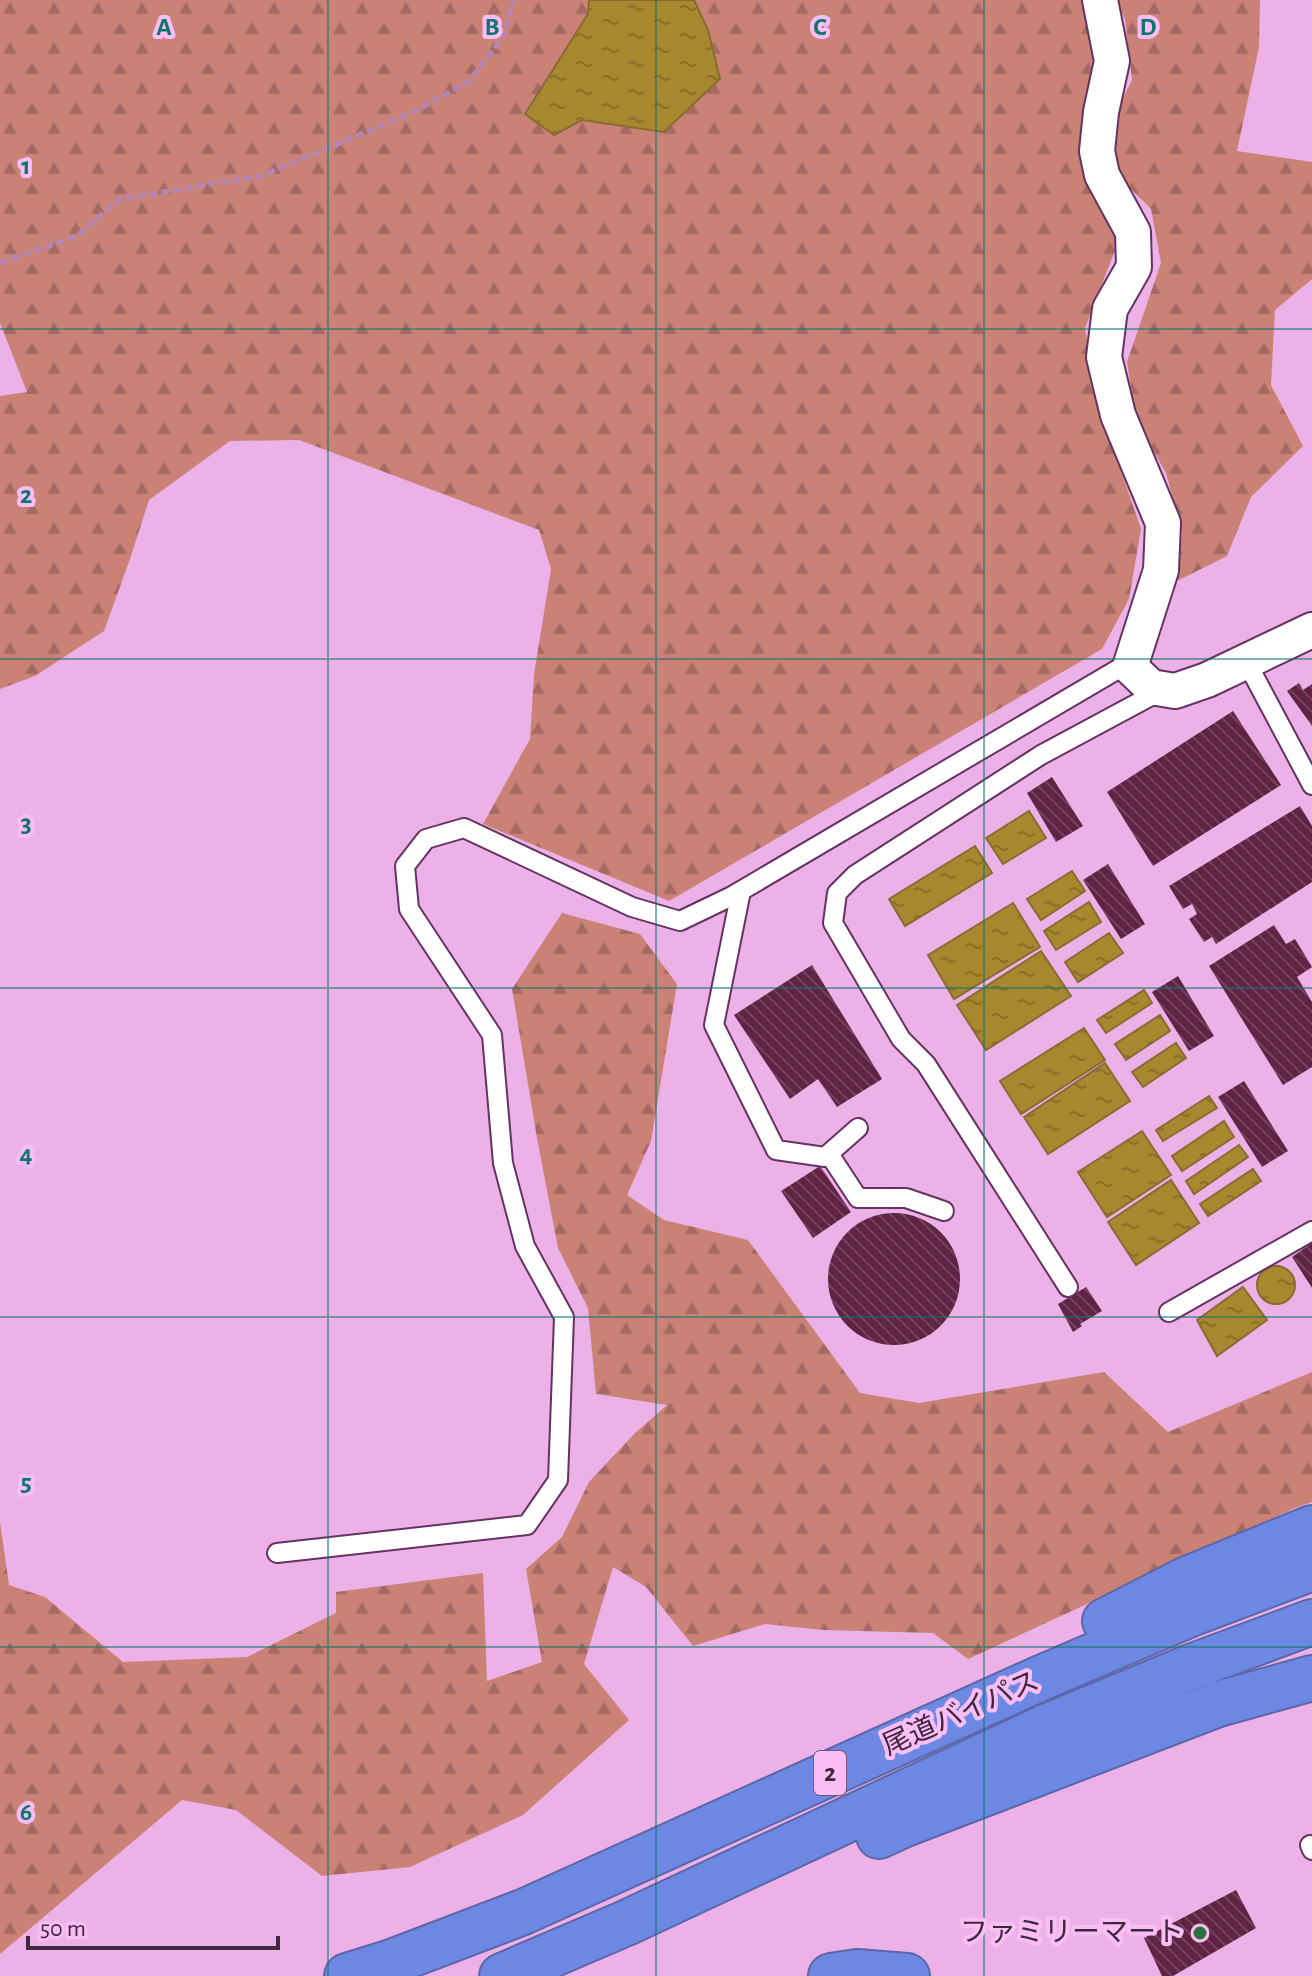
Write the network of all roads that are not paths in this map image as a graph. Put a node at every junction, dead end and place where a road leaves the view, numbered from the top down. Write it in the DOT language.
graph roads {
  1 [pos="1100,0"];
  2 [pos="1312,630"];
  3 [pos="1246,661"];
  4 [pos="1130,667"];
  5 [pos="1163,689"];
  6 [pos="1312,785"];
  7 [pos="741,891"];
  8 [pos="858,1128"];
  9 [pos="829,1154"];
  10 [pos="944,1211"];
  11 [pos="1312,1231"];
  12 [pos="1068,1287"];
  13 [pos="1169,1312"];
  14 [pos="1312,1528"];
  15 [pos="277,1553"];
  16 [pos="1312,1568"];
  17 [pos="1312,1622"];
  18 [pos="1312,1678"];
  19 [pos="655,1852"];
  20 [pos="347,1976"];
  21 [pos="502,1976"];
  22 [pos="568,1976"];
  23 [pos="831,1976"];
  24 [pos="907,1976"];
  1 -- 4 [label="street"];
  2 -- 3 [label="street"];
  3 -- 5 [label="street"];
  3 -- 6 [label="lane"];
  4 -- 5 [label="street"];
  4 -- 7 [label="lane"];
  5 -- 12 [label="lane"];
  7 -- 9 [label="lane"];
  7 -- 15 [label="lane"];
  8 -- 9 [label="lane"];
  9 -- 10 [label="lane"];
  11 -- 13 [label="lane"];
  14 -- 19 [label="highway"];
  16 -- 19 [label="highway, 尾道バイパス / 2"];
  17 -- 21 [label="highway, 尾道バイパス / 2"];
  18 -- 22 [label="highway"];
  19 -- 20 [label="highway, 尾道バイパス / 2"];
  23 -- 24 [label="highway"];
}
